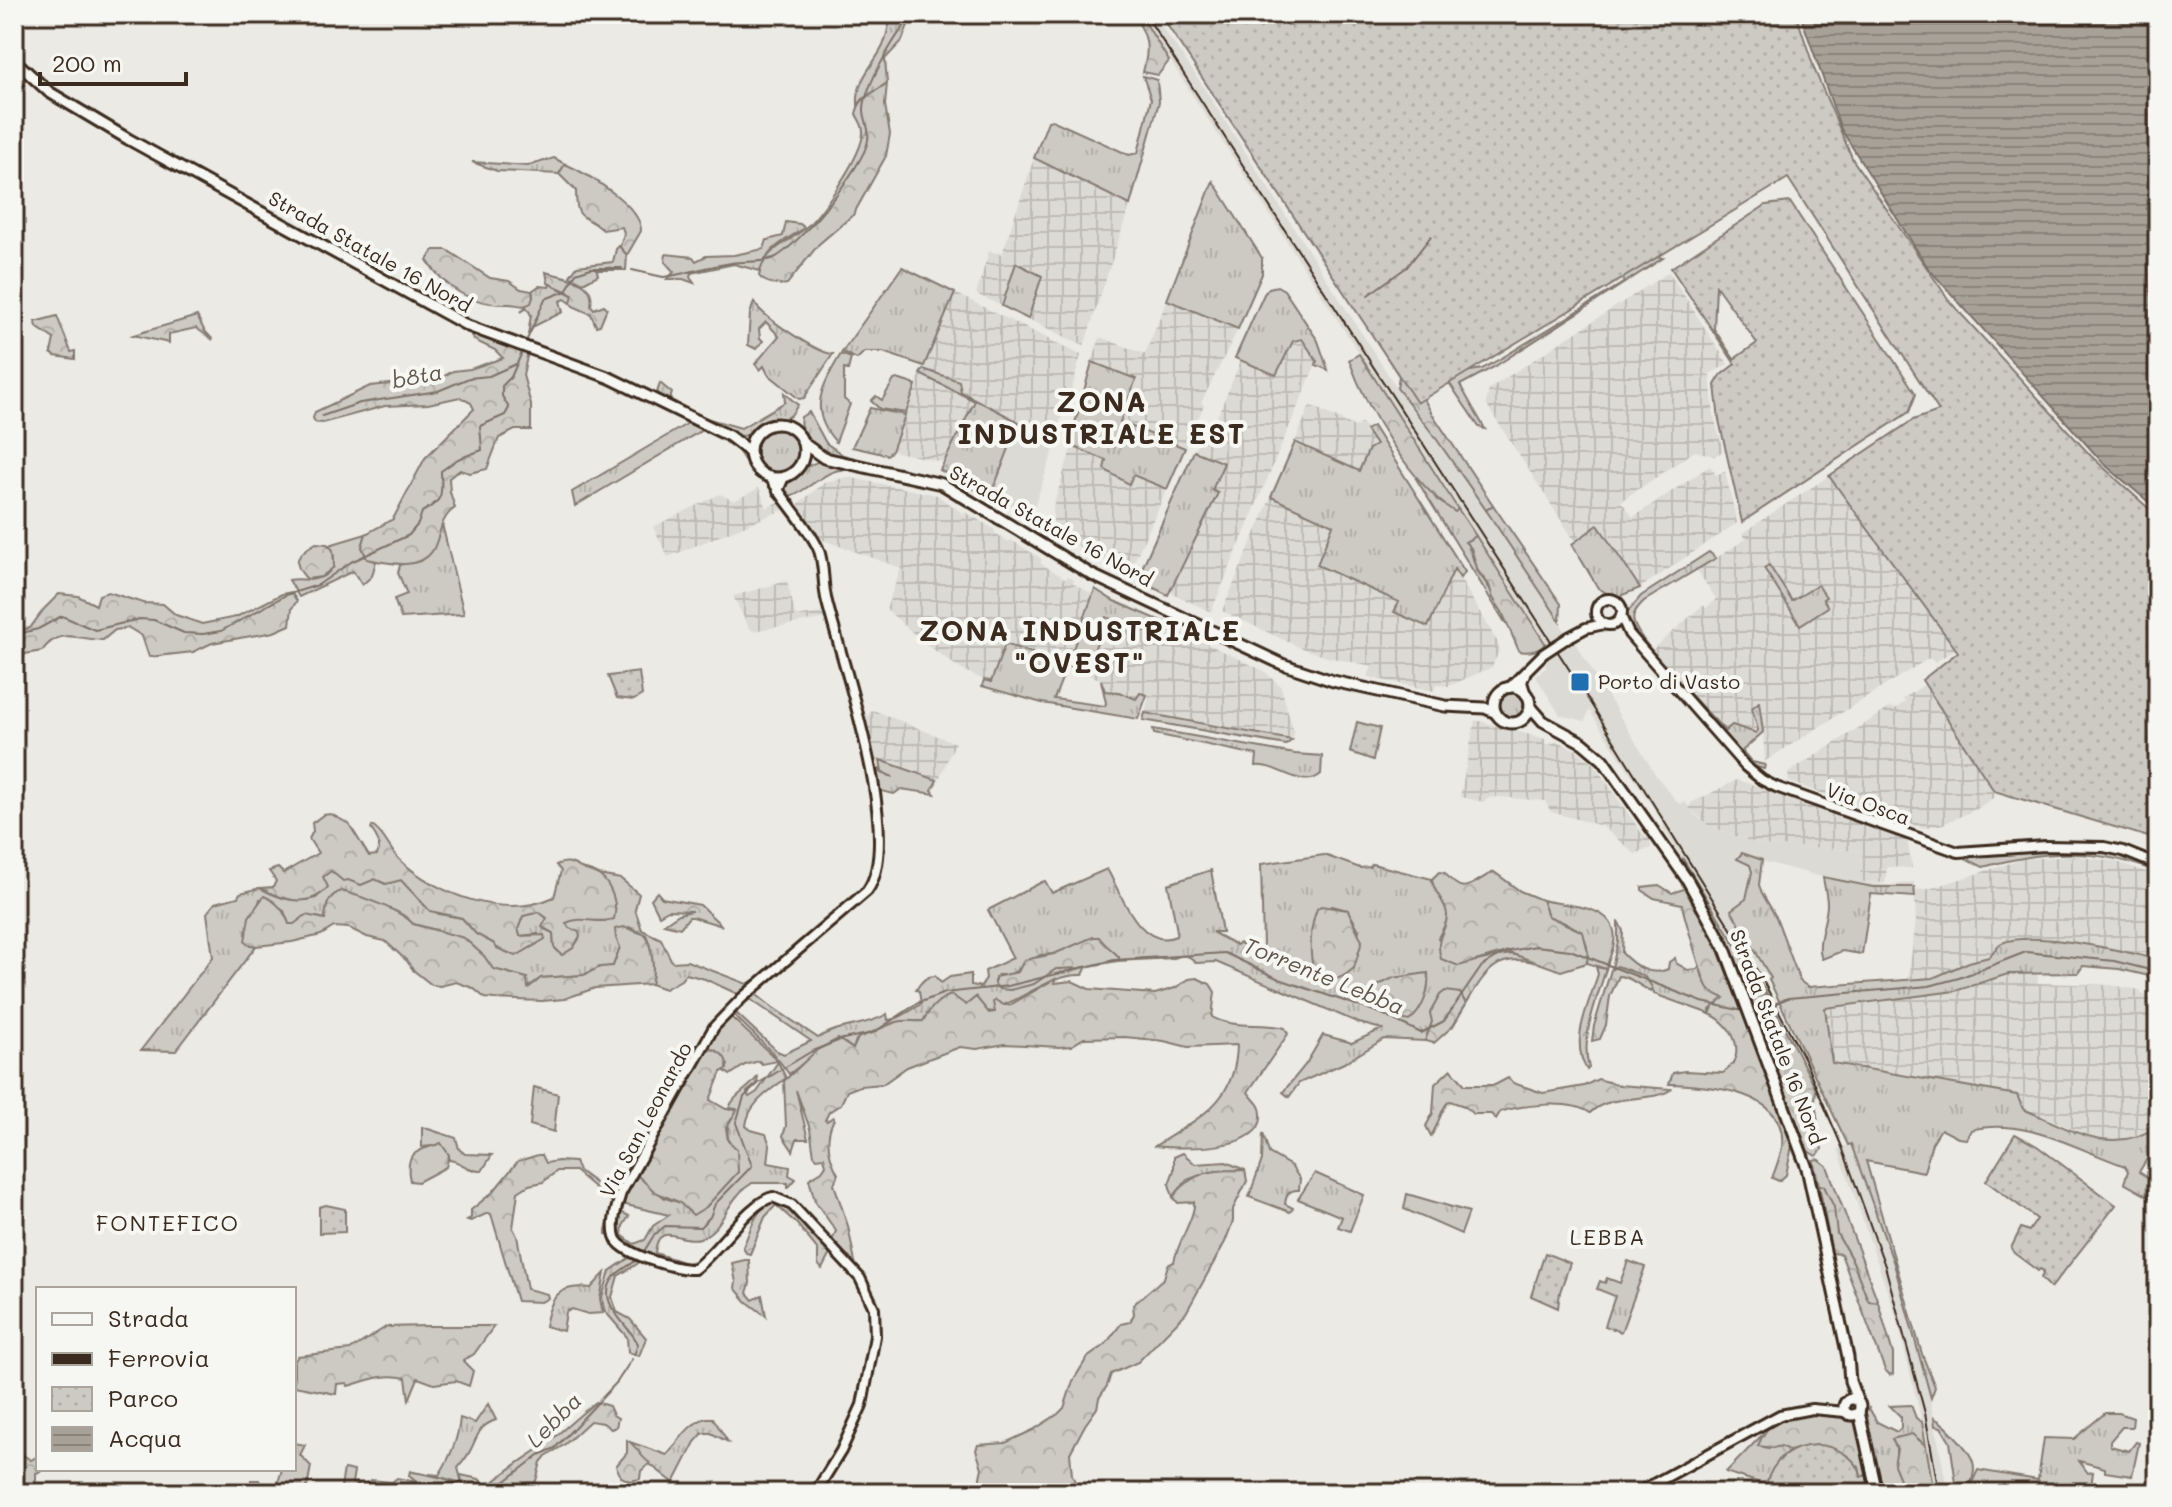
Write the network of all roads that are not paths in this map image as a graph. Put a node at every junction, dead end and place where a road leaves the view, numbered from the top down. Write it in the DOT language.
graph roads {
  1 [pos="14,60"];
  2 [pos="729,436"];
  3 [pos="755,436"];
  4 [pos="803,443"];
  5 [pos="750,452"];
  6 [pos="824,458"];
  7 [pos="799,467"];
  8 [pos="770,477"];
  9 [pos="784,477"];
  10 [pos="778,492"];
  11 [pos="1596,611"];
  12 [pos="1621,616"];
  13 [pos="1608,625"];
  14 [pos="1581,630"];
  15 [pos="1629,634"];
  16 [pos="1525,673"];
  17 [pos="1509,688"];
  18 [pos="1526,695"];
  19 [pos="1496,699"];
  20 [pos="1530,706"];
  21 [pos="1482,708"];
  22 [pos="1496,713"];
  23 [pos="1524,719"];
  24 [pos="1543,721"];
  25 [pos="2158,865"];
  26 [pos="1848,1408"];
  27 [pos="815,1493"];
  28 [pos="1637,1493"];
  29 [pos="1877,1493"];
  1 -- 2 [label="main road, Strada Statale 16 Nord"];
  2 -- 3 [label="main road, Strada Statale 16 Nord"];
  2 -- 5 [label="main road, Strada Statale 16 Nord"];
  3 -- 4 [label="main road"];
  3 -- 5 [label="main road"];
  4 -- 6 [label="main road, Strada Statale 16 Nord"];
  4 -- 7 [label="main road"];
  5 -- 8 [label="main road"];
  6 -- 7 [label="main road"];
  6 -- 21 [label="main road, Strada Statale 16 Nord"];
  7 -- 9 [label="main road"];
  8 -- 9 [label="main road"];
  8 -- 10 [label="street"];
  9 -- 10 [label="street"];
  10 -- 27 [label="street, Via San Leonardo"];
  11 -- 12 [label="street"];
  11 -- 13 [label="street"];
  11 -- 14 [label="street"];
  12 -- 13 [label="street"];
  12 -- 15 [label="street, Via Osca"];
  13 -- 14 [label="street"];
  13 -- 15 [label="street, Via Osca"];
  14 -- 16 [label="street, bridge"];
  15 -- 25 [label="street, Via Osca"];
  16 -- 17 [label="street"];
  16 -- 18 [label="street"];
  17 -- 18 [label="main road"];
  17 -- 19 [label="main road"];
  18 -- 20 [label="main road"];
  19 -- 21 [label="main road"];
  19 -- 22 [label="main road"];
  20 -- 23 [label="main road"];
  20 -- 24 [label="main road, Strada Statale 16 Nord"];
  21 -- 22 [label="main road, Strada Statale 16 Nord"];
  22 -- 23 [label="main road"];
  23 -- 24 [label="main road, Strada Statale 16 Nord"];
  24 -- 26 [label="main road, Strada Statale 16 Nord"];
  26 -- 28 [label="street"];
  26 -- 29 [label="main road, Strada Statale 16 Nord"];
}
